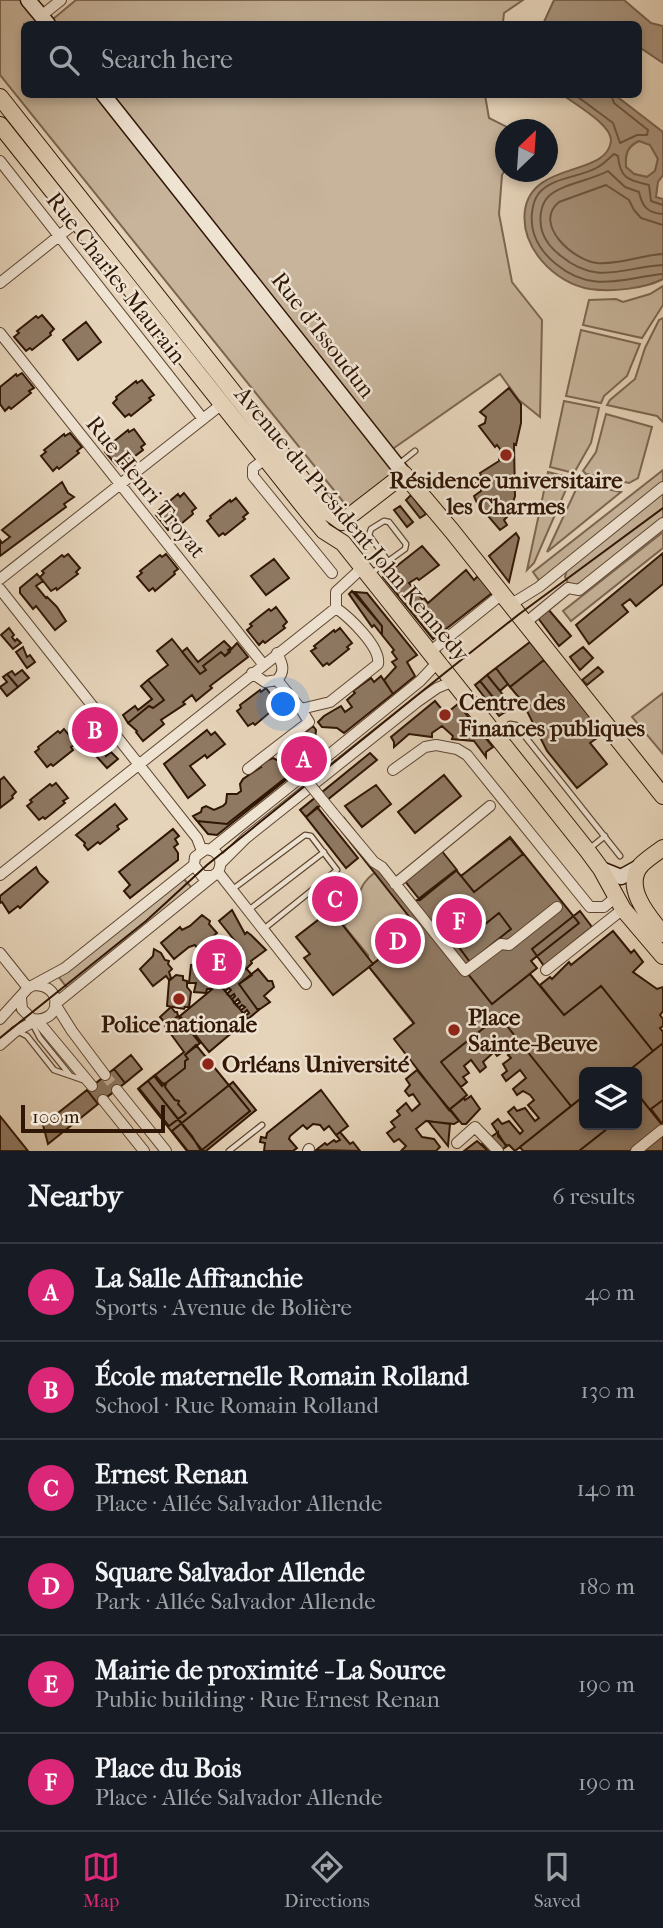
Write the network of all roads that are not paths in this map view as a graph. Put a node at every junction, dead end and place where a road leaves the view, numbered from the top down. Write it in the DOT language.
graph roads {
  1 [pos="28,0"];
  2 [pos="61,0"];
  3 [pos="44,20"];
  4 [pos="0,97"];
  5 [pos="106,98"];
  6 [pos="0,125"];
  7 [pos="0,161"];
  8 [pos="91,211"];
  9 [pos="77,222"];
  10 [pos="58,236"];
  11 [pos="0,284"];
  12 [pos="0,333"];
  13 [pos="229,399"];
  14 [pos="203,419"];
  15 [pos="279,449"];
  16 [pos="415,451"];
  17 [pos="265,460"];
  18 [pos="400,470"];
  19 [pos="120,484"];
  20 [pos="663,487"];
  21 [pos="342,522"];
  22 [pos="663,523"];
  23 [pos="343,543"];
  24 [pos="388,561"];
  25 [pos="562,569"];
  26 [pos="366,571"];
  27 [pos="332,573"];
  28 [pos="0,579"];
  29 [pos="568,588"];
  30 [pos="0,589"];
  31 [pos="503,601"];
  32 [pos="335,608"];
  33 [pos="524,624"];
  34 [pos="277,653"];
  35 [pos="437,654"];
  36 [pos="263,664"];
  37 [pos="252,673"];
  38 [pos="277,680"];
  39 [pos="454,681"];
  40 [pos="301,709"];
  41 [pos="497,734"];
  42 [pos="278,746"];
  43 [pos="139,765"];
  44 [pos="248,769"];
  45 [pos="393,770"];
  46 [pos="663,796"];
  47 [pos="490,806"];
  48 [pos="605,836"];
  49 [pos="663,848"];
  50 [pos="206,850"];
  51 [pos="587,850"];
  52 [pos="324,852"];
  53 [pos="621,856"];
  54 [pos="194,865"];
  55 [pos="641,866"];
  56 [pos="601,869"];
  57 [pos="217,870"];
  58 [pos="0,875"];
  59 [pos="395,884"];
  60 [pos="233,889"];
  61 [pos="620,902"];
  62 [pos="557,907"];
  63 [pos="250,909"];
  64 [pos="265,928"];
  65 [pos="663,934"];
  66 [pos="0,953"];
  67 [pos="663,956"];
  68 [pos="546,970"];
  69 [pos="306,984"];
  70 [pos="31,986"];
  71 [pos="21,998"];
  72 [pos="55,1004"];
  73 [pos="0,1019"];
  74 [pos="33,1020"];
  75 [pos="16,1031"];
  76 [pos="0,1045"];
  77 [pos="105,1075"];
  78 [pos="70,1076"];
  79 [pos="90,1084"];
  80 [pos="117,1090"];
  81 [pos="103,1100"];
  82 [pos="262,1125"];
  83 [pos="663,1130"];
  84 [pos="457,1143"];
  85 [pos="144,1151"];
  86 [pos="166,1151"];
  87 [pos="229,1151"];
  88 [pos="498,1151"];
  89 [pos="636,1151"];
  1 -- 3 [label="street"];
  2 -- 3 [label="street"];
  4 -- 8 [label="main road, Avenue du Président John Kennedy"];
  5 -- 18 [label="street, Rue d'Issoudun"];
  6 -- 9 [label="main road, Avenue du Président John Kennedy"];
  7 -- 10 [label="street, Rue Charles Maurain"];
  8 -- 9 [label="street"];
  8 -- 13 [label="main road, Avenue du Président John Kennedy"];
  9 -- 10 [label="street"];
  9 -- 13 [label="main road, Avenue du Président John Kennedy"];
  10 -- 11 [label="street"];
  10 -- 14 [label="street, Rue Charles Maurain"];
  12 -- 19 [label="street, Rue Henri Troyat"];
  13 -- 14 [label="street"];
  13 -- 15 [label="main road, Avenue du Président John Kennedy"];
  13 -- 17 [label="main road, Avenue du Président John Kennedy"];
  14 -- 19 [label="street"];
  15 -- 17 [label="street"];
  15 -- 21 [label="main road, Avenue du Président John Kennedy"];
  16 -- 18 [label="lane"];
  17 -- 23 [label="main road, Avenue du Président John Kennedy"];
  17 -- 27 [label="street"];
  18 -- 21 [label="main road"];
  18 -- 31 [label="main road, Rue d'Issoudun"];
  19 -- 28 [label="street"];
  19 -- 36 [label="street, Rue Henri Troyat"];
  20 -- 25 [label="street"];
  21 -- 23 [label="street"];
  22 -- 29 [label="street"];
  23 -- 26 [label="main road, Avenue du Président John Kennedy"];
  24 -- 24 [label="lane"];
  24 -- 26 [label="lane"];
  25 -- 29 [label="street"];
  25 -- 31 [label="street"];
  26 -- 32 [label="street"];
  26 -- 35 [label="main road, Avenue du Président John Kennedy"];
  29 -- 33 [label="street"];
  30 -- 43 [label="street"];
  31 -- 33 [label="main road, Rue d'Issoudun"];
  31 -- 35 [label="street"];
  32 -- 34 [label="street"];
  32 -- 40 [label="street"];
  33 -- 46 [label="main road, Rue d'Issoudun"];
  34 -- 36 [label="street"];
  34 -- 38 [label="street"];
  35 -- 39 [label="main road, Avenue du Président John Kennedy"];
  35 -- 50 [label="street"];
  36 -- 37 [label="street"];
  37 -- 38 [label="street"];
  37 -- 43 [label="street"];
  38 -- 40 [label="street"];
  39 -- 41 [label="main road, Avenue du Président John Kennedy"];
  39 -- 57 [label="street"];
  40 -- 42 [label="street"];
  41 -- 48 [label="lane"];
  41 -- 51 [label="main road, Avenue du Président John Kennedy"];
  42 -- 44 [label="street"];
  42 -- 59 [label="street, bridge"];
  43 -- 50 [label="street"];
  43 -- 58 [label="street"];
  45 -- 61 [label="street"];
  47 -- 59 [label="street"];
  48 -- 51 [label="lane"];
  48 -- 53 [label="lane"];
  49 -- 55 [label="main road"];
  50 -- 54 [label="street"];
  50 -- 57 [label="street"];
  51 -- 56 [label="main road, Avenue du Président John Kennedy"];
  52 -- 60 [label="lane"];
  52 -- 63 [label="lane"];
  52 -- 64 [label="lane"];
  54 -- 57 [label="street"];
  54 -- 70 [label="street"];
  55 -- 56 [label="street"];
  55 -- 65 [label="main road"];
  56 -- 61 [label="main road, Avenue du Président John Kennedy"];
  57 -- 60 [label="street"];
  57 -- 72 [label="street"];
  59 -- 62 [label="street"];
  60 -- 63 [label="street"];
  61 -- 67 [label="main road, Avenue du Président John Kennedy"];
  61 -- 68 [label="street"];
  63 -- 64 [label="street"];
  64 -- 69 [label="street"];
  66 -- 70 [label="street"];
  70 -- 71 [label="street"];
  70 -- 72 [label="street"];
  71 -- 73 [label="street"];
  71 -- 74 [label="street"];
  72 -- 74 [label="street"];
  72 -- 77 [label="street"];
  74 -- 75 [label="street"];
  74 -- 78 [label="lane"];
  74 -- 79 [label="street"];
  75 -- 76 [label="street"];
  75 -- 78 [label="lane"];
  78 -- 79 [label="lane"];
  80 -- 86 [label="street"];
  81 -- 85 [label="street"];
  82 -- 87 [label="lane"];
  83 -- 89 [label="street"];
  84 -- 88 [label="street"];
}
